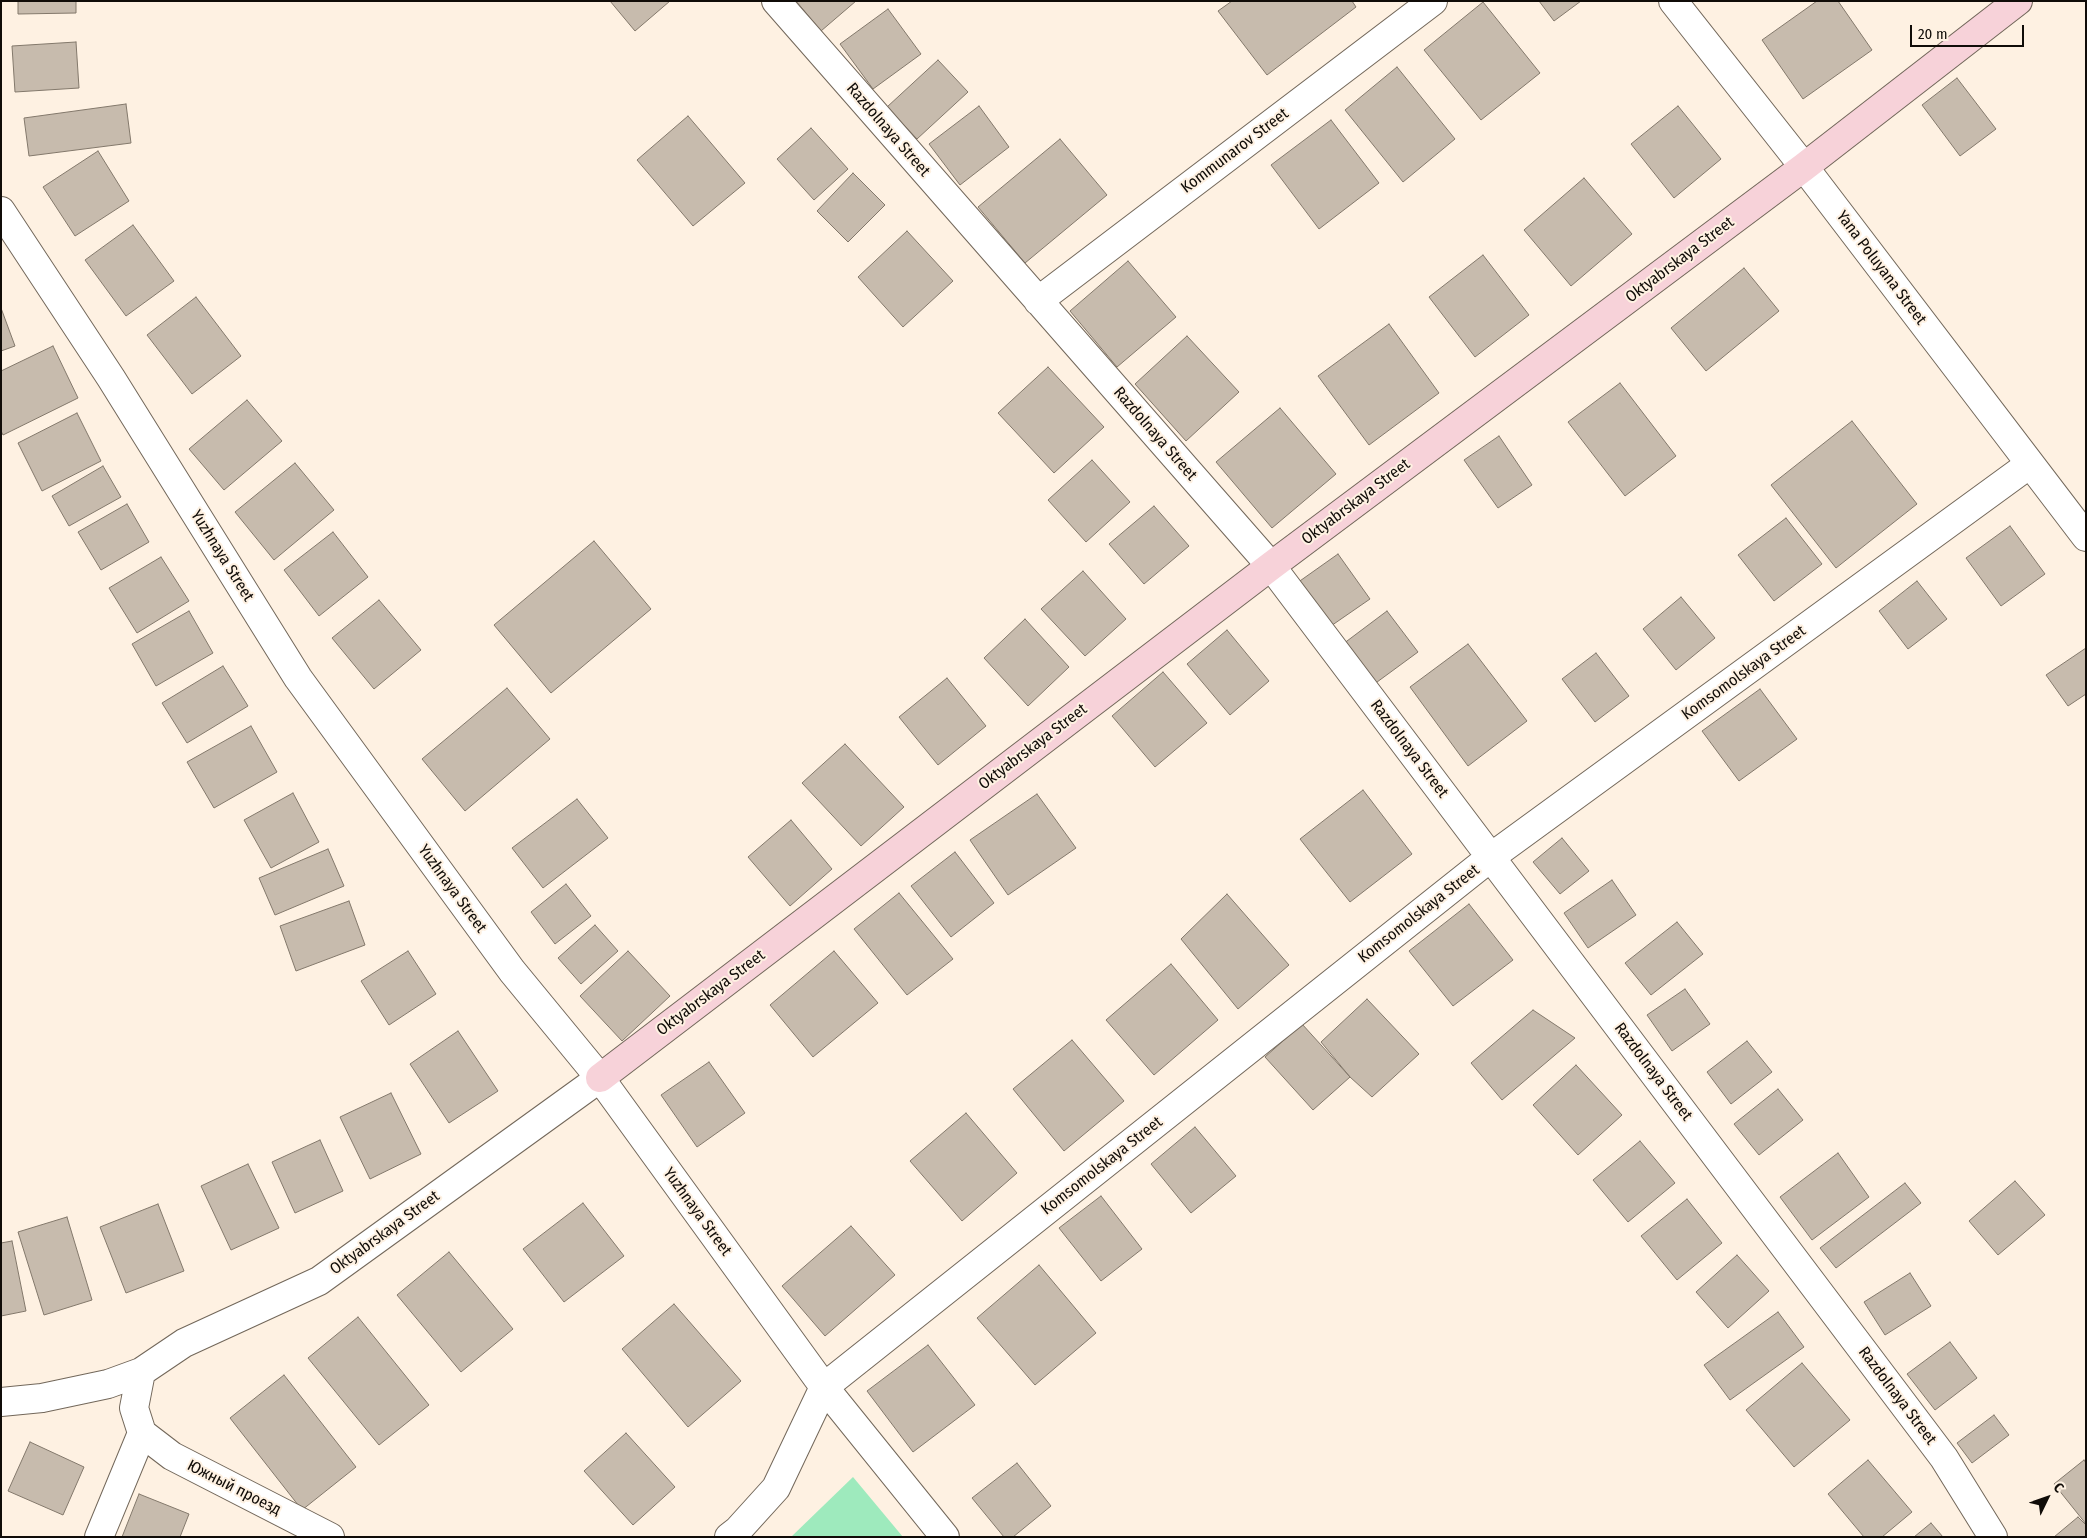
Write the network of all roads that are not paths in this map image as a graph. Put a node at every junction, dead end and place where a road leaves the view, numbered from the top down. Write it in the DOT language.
graph roads {
  1 [pos="776,1"];
  2 [pos="1433,1"];
  3 [pos="1673,1"];
  4 [pos="2018,1"];
  5 [pos="1804,167"];
  6 [pos="1,211"];
  7 [pos="1038,301"];
  8 [pos="2030,464"];
  9 [pos="2086,537"];
  10 [pos="1271,566"];
  11 [pos="1491,857"];
  12 [pos="600,1078"];
  13 [pos="141,1372"];
  14 [pos="824,1387"];
  15 [pos="1,1402"];
  16 [pos="142,1433"];
  17 [pos="99,1537"];
  18 [pos="330,1537"];
  19 [pos="729,1537"];
  20 [pos="945,1537"];
  21 [pos="1993,1537"];
  1 -- 7 [label="street, Razdolnaya Street"];
  2 -- 7 [label="street, Kommunarov Street"];
  3 -- 5 [label="street, Yana Poluyana Street"];
  4 -- 5 [label="street, Oktyabrskaya Street"];
  5 -- 8 [label="street, Yana Poluyana Street"];
  5 -- 10 [label="street, Oktyabrskaya Street"];
  6 -- 12 [label="street, Yuzhnaya Street"];
  7 -- 10 [label="street, Razdolnaya Street"];
  8 -- 9 [label="street, Yana Poluyana Street"];
  8 -- 11 [label="street, Komsomolskaya Street"];
  10 -- 11 [label="street, Razdolnaya Street"];
  10 -- 12 [label="street, Oktyabrskaya Street"];
  11 -- 14 [label="street, Komsomolskaya Street"];
  11 -- 21 [label="street, Razdolnaya Street"];
  12 -- 13 [label="street, Oktyabrskaya Street"];
  12 -- 14 [label="street, Yuzhnaya Street"];
  13 -- 15 [label="street, Oktyabrskaya Street"];
  13 -- 16 [label="street"];
  14 -- 19 [label="street"];
  14 -- 20 [label="street, Yuzhnaya Street"];
  16 -- 17 [label="street"];
  16 -- 18 [label="street, Южный проезд"];
}
